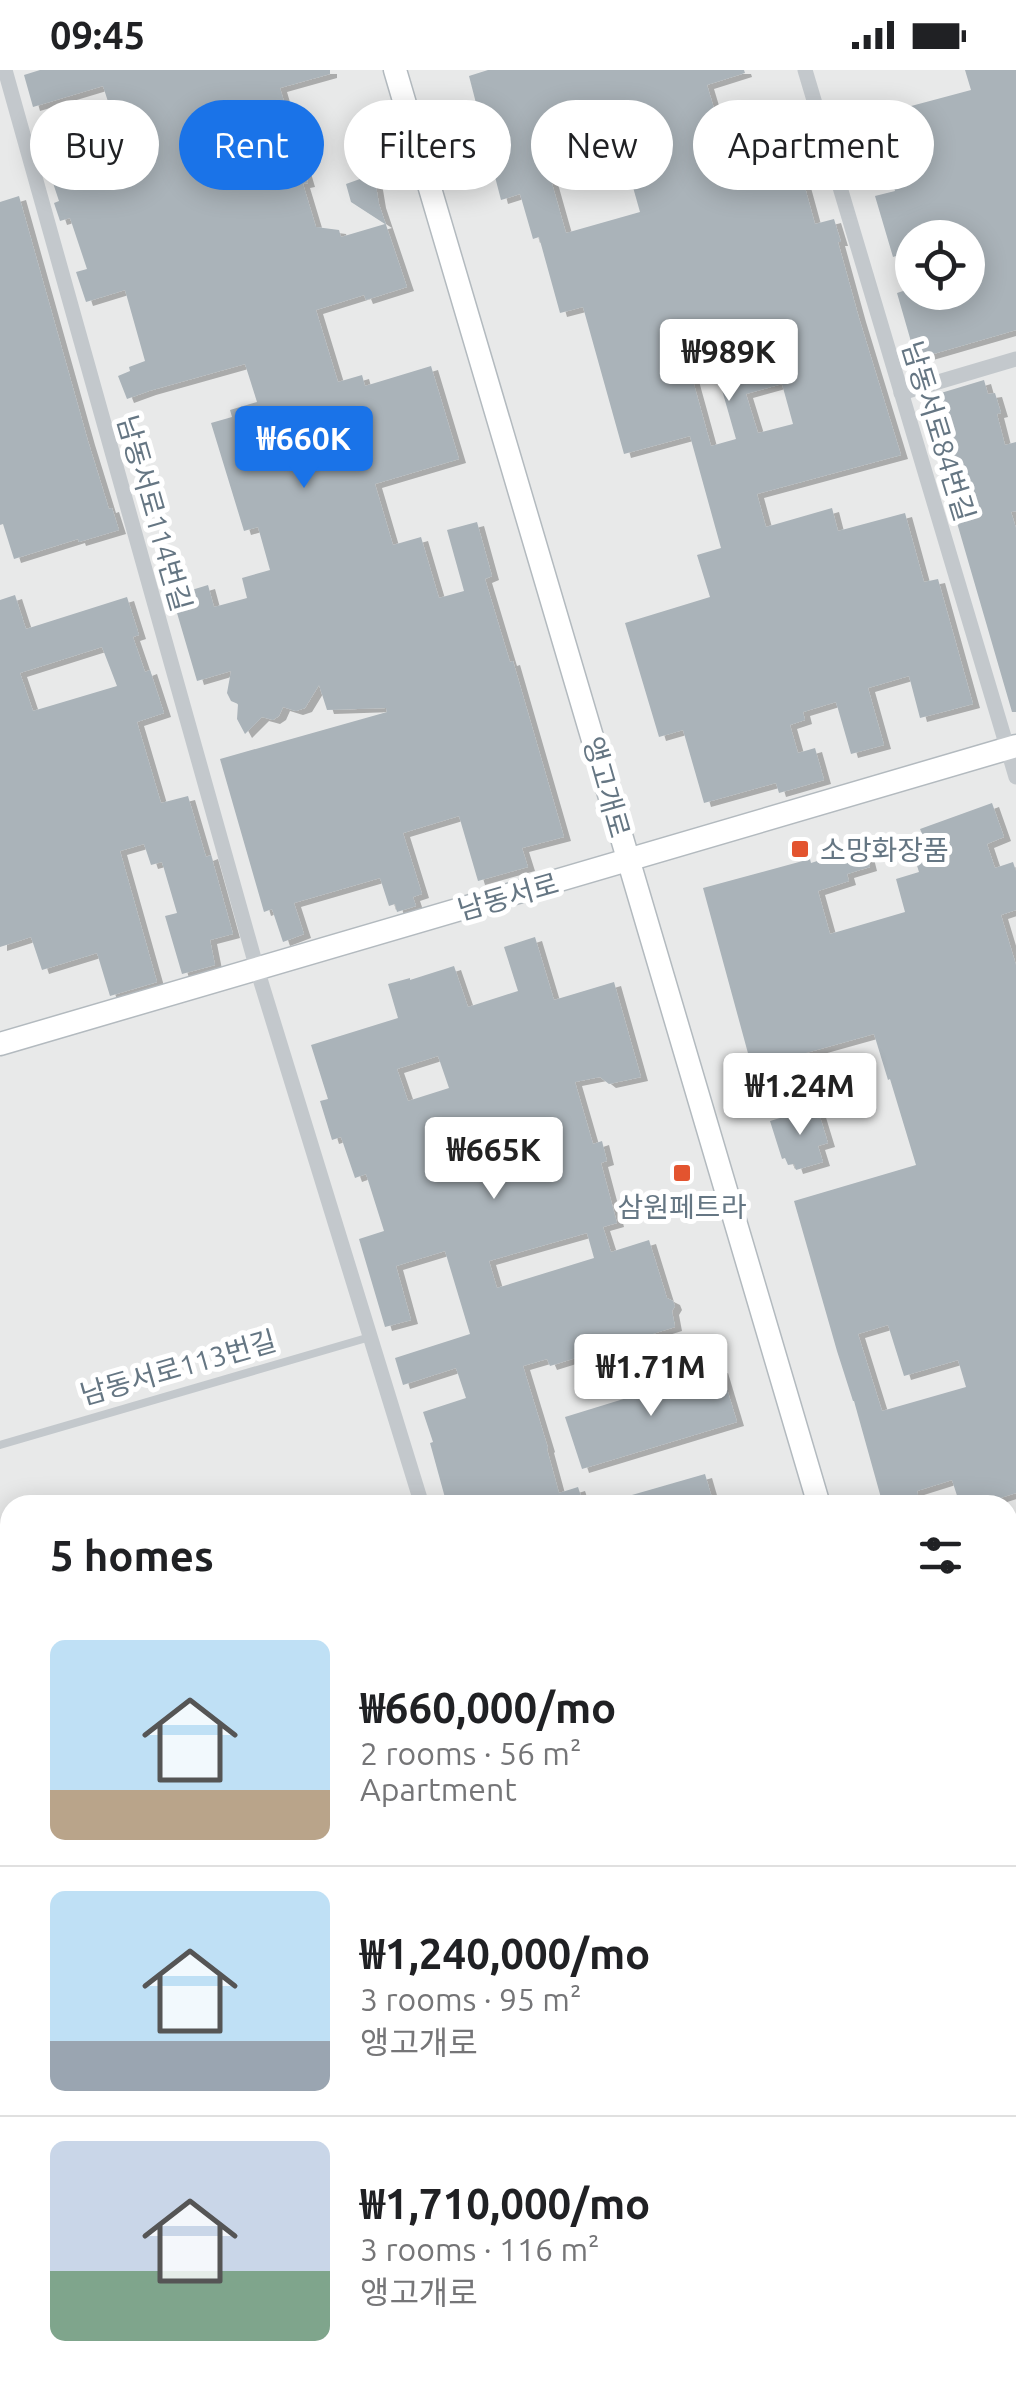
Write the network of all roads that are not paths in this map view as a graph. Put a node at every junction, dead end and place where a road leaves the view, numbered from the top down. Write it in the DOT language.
graph roads {
  1 [pos="4,70"];
  2 [pos="395,70"];
  3 [pos="805,70"];
  4 [pos="1016,359"];
  5 [pos="902,394"];
  6 [pos="1012,747"];
  7 [pos="1016,776"];
  8 [pos="629,860"];
  9 [pos="256,969"];
  10 [pos="0,1044"];
  11 [pos="370,1337"];
  12 [pos="0,1445"];
  13 [pos="419,1495"];
  14 [pos="815,1495"];
  1 -- 9 [label="street, 남동서로114번길"];
  2 -- 8 [label="street, 앵고개로"];
  3 -- 5 [label="street, 남동서로84번길"];
  4 -- 5 [label="street"];
  5 -- 6 [label="street, 남동서로84번길"];
  6 -- 7 [label="street, 남동서로84번길"];
  6 -- 8 [label="street, 남동서로"];
  8 -- 9 [label="street, 남동서로"];
  8 -- 14 [label="street, 앵고개로"];
  9 -- 10 [label="street, 남동서로"];
  9 -- 11 [label="street"];
  11 -- 12 [label="lane, 남동서로113번길"];
  11 -- 13 [label="street"];
}
